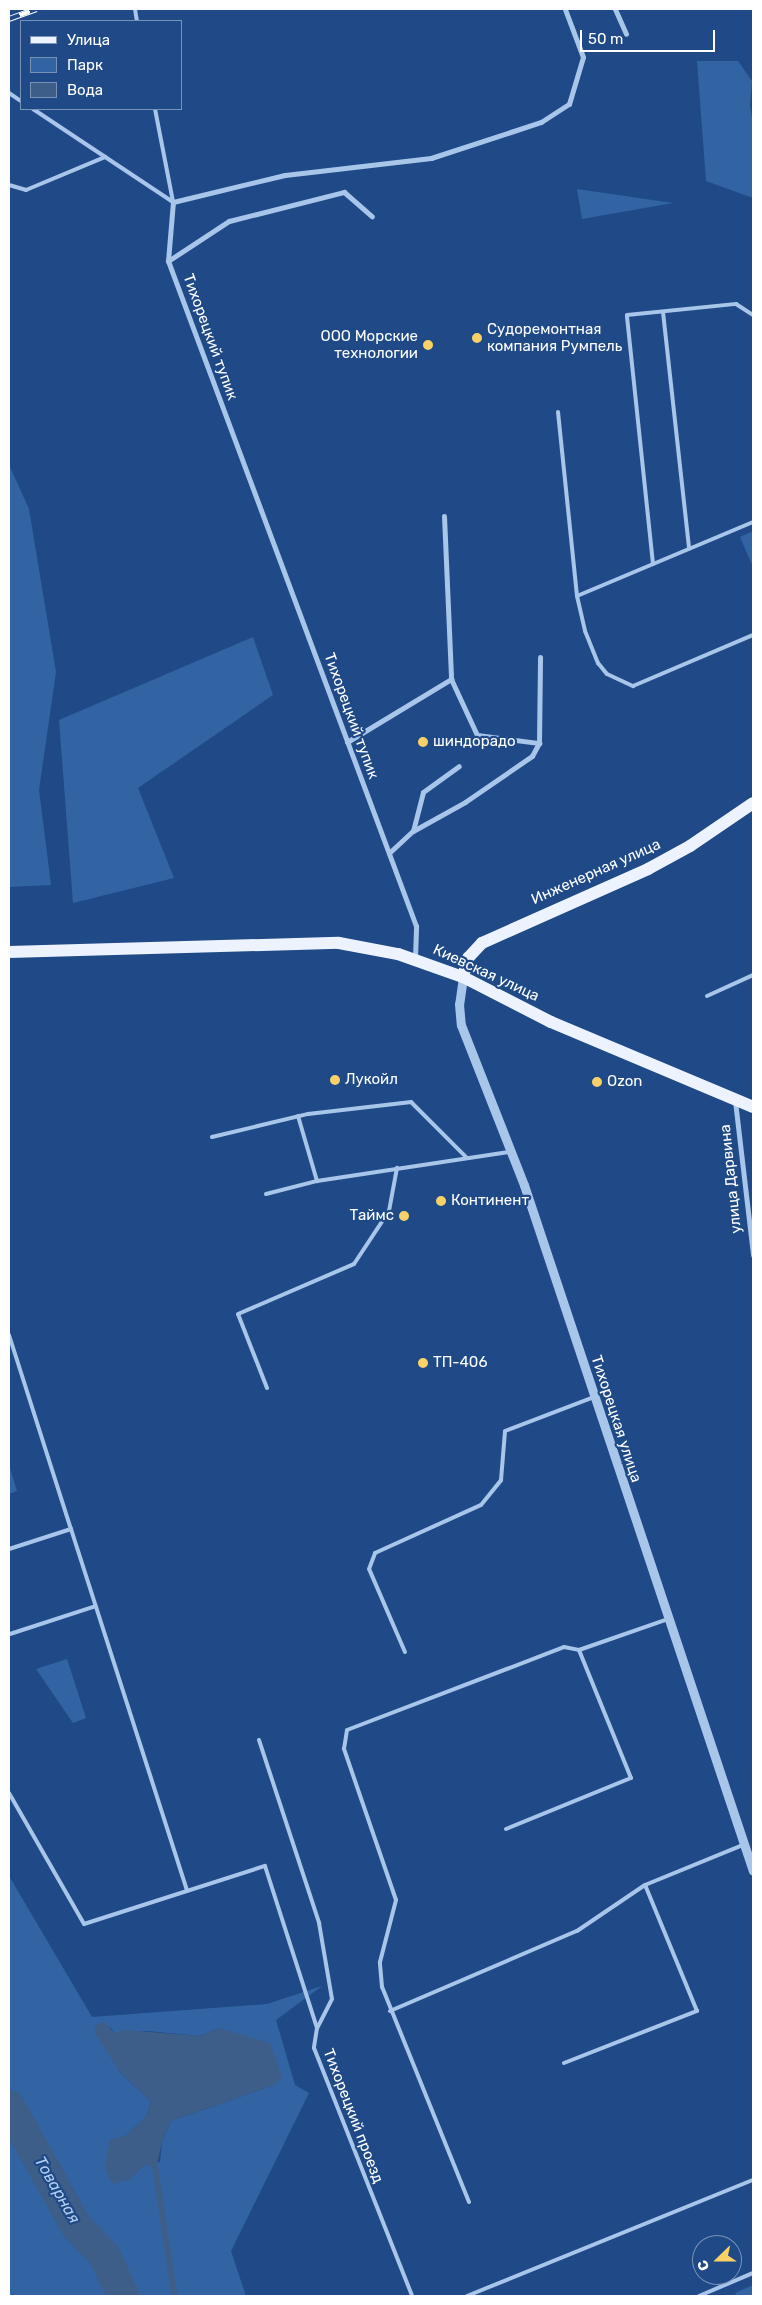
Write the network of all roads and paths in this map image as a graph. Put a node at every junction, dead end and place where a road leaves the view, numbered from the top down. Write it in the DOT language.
graph roads {
  1 [pos="565,9"];
  2 [pos="615,9"];
  3 [pos="626,34"];
  4 [pos="9,93"];
  5 [pos="20,100"];
  6 [pos="34,110"];
  7 [pos="154,110"];
  8 [pos="105,157"];
  9 [pos="9,186"];
  10 [pos="173,202"];
  11 [pos="372,216"];
  12 [pos="168,261"];
  13 [pos="663,312"];
  14 [pos="753,315"];
  15 [pos="558,412"];
  16 [pos="444,516"];
  17 [pos="753,522"];
  18 [pos="688,549"];
  19 [pos="653,564"];
  20 [pos="577,596"];
  21 [pos="753,635"];
  22 [pos="540,657"];
  23 [pos="450,679"];
  24 [pos="347,742"];
  25 [pos="539,743"];
  26 [pos="459,766"];
  27 [pos="753,803"];
  28 [pos="413,831"];
  29 [pos="388,853"];
  30 [pos="9,952"];
  31 [pos="414,958"];
  32 [pos="753,975"];
  33 [pos="463,977"];
  34 [pos="706,996"];
  35 [pos="735,1101"];
  36 [pos="753,1107"];
  37 [pos="298,1116"];
  38 [pos="212,1137"];
  39 [pos="511,1152"];
  40 [pos="467,1158"];
  41 [pos="397,1168"];
  42 [pos="317,1181"];
  43 [pos="266,1194"];
  44 [pos="753,1255"];
  45 [pos="9,1335"];
  46 [pos="267,1388"];
  47 [pos="594,1397"];
  48 [pos="71,1529"];
  49 [pos="9,1549"];
  50 [pos="96,1606"];
  51 [pos="668,1619"];
  52 [pos="10,1634"];
  53 [pos="579,1650"];
  54 [pos="405,1652"];
  55 [pos="259,1740"];
  56 [pos="9,1793"];
  57 [pos="506,1829"];
  58 [pos="744,1844"];
  59 [pos="753,1871"];
  60 [pos="645,1885"];
  61 [pos="188,1890"];
  62 [pos="390,2011"];
  63 [pos="317,2028"];
  64 [pos="564,2063"];
  65 [pos="753,2180"];
  66 [pos="469,2202"];
  67 [pos="753,2273"];
  68 [pos="412,2296"];
  69 [pos="467,2296"];
  70 [pos="699,2296"];
  1 -- 10 [label="street"];
  2 -- 3 [label="street"];
  4 -- 5 [label="lane"];
  6 -- 8 [label="lane"];
  7 -- 10 [label="lane"];
  8 -- 9 [label="lane"];
  8 -- 10 [label="lane"];
  10 -- 12 [label="street, Тихорецкий тупик"];
  11 -- 12 [label="street"];
  12 -- 24 [label="street, Тихорецкий тупик"];
  13 -- 14 [label="lane"];
  13 -- 18 [label="lane"];
  13 -- 19 [label="lane"];
  15 -- 20 [label="lane"];
  16 -- 23 [label="street"];
  17 -- 18 [label="lane"];
  18 -- 19 [label="lane"];
  19 -- 20 [label="lane"];
  20 -- 21 [label="lane"];
  22 -- 25 [label="street"];
  23 -- 24 [label="street"];
  23 -- 25 [label="street"];
  24 -- 29 [label="street, Тихорецкий тупик"];
  25 -- 28 [label="street"];
  26 -- 28 [label="street"];
  27 -- 33 [label="main road, Инженерная улица"];
  28 -- 29 [label="street"];
  29 -- 31 [label="street, Тихорецкий тупик"];
  30 -- 31 [label="main road, Киевская улица"];
  31 -- 33 [label="main road, Киевская улица"];
  32 -- 34 [label="lane"];
  33 -- 35 [label="main road, Киевская улица"];
  33 -- 39 [label="street, Тихорецкая улица"];
  35 -- 36 [label="main road, Киевская улица"];
  35 -- 44 [label="street, улица Дарвина"];
  37 -- 38 [label="lane"];
  37 -- 40 [label="lane"];
  37 -- 42 [label="lane"];
  39 -- 40 [label="lane"];
  39 -- 47 [label="street, Тихорецкая улица"];
  40 -- 41 [label="lane"];
  41 -- 42 [label="lane"];
  41 -- 46 [label="lane"];
  42 -- 43 [label="lane"];
  45 -- 48 [label="lane"];
  47 -- 51 [label="street, Тихорецкая улица"];
  47 -- 54 [label="lane"];
  48 -- 49 [label="lane"];
  48 -- 50 [label="lane"];
  50 -- 52 [label="lane"];
  50 -- 61 [label="lane"];
  51 -- 53 [label="lane"];
  51 -- 58 [label="street, Тихорецкая улица"];
  53 -- 57 [label="lane"];
  53 -- 62 [label="lane"];
  55 -- 63 [label="lane, Тихорецкий проезд"];
  56 -- 61 [label="lane"];
  58 -- 59 [label="street, Тихорецкая улица"];
  58 -- 60 [label="lane"];
  60 -- 62 [label="lane"];
  60 -- 64 [label="lane"];
  61 -- 63 [label="lane"];
  62 -- 66 [label="lane"];
  63 -- 68 [label="lane, Тихорецкий проезд"];
  65 -- 69 [label="lane"];
  67 -- 70 [label="lane"];
}
